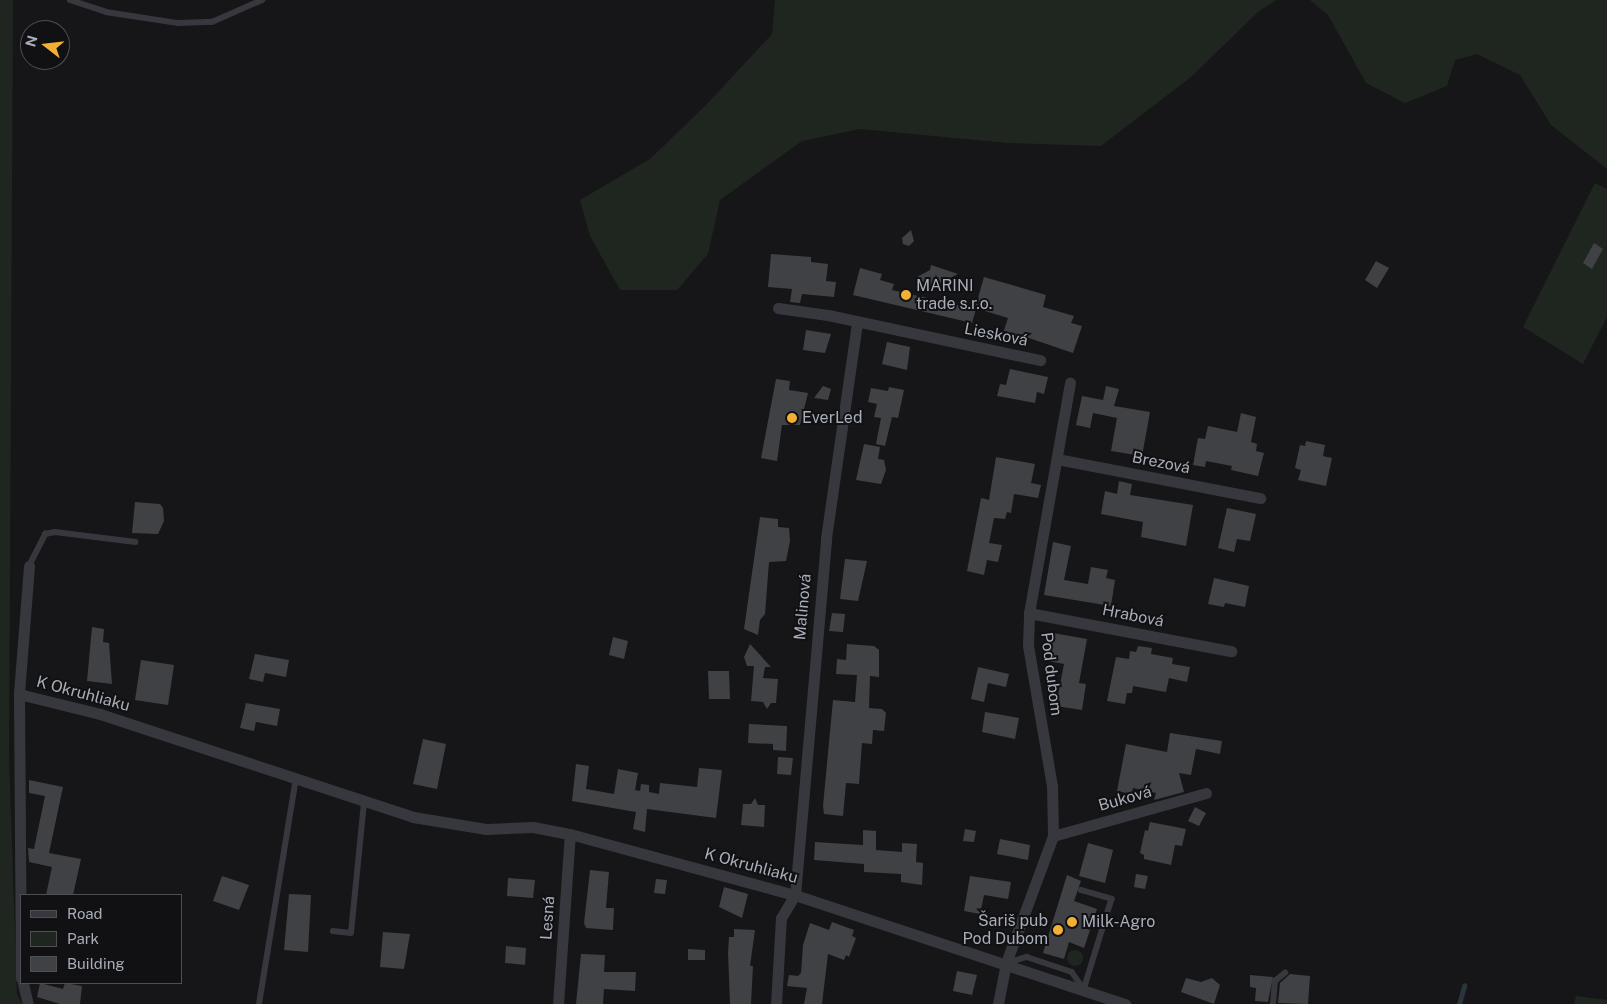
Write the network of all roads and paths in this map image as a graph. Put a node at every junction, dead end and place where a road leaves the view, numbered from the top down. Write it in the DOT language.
graph roads {
  1 [pos="70,0"];
  2 [pos="262,0"];
  3 [pos="778,308"];
  4 [pos="857,324"];
  5 [pos="1040,360"];
  6 [pos="1070,383"];
  7 [pos="1057,459"];
  8 [pos="1260,498"];
  9 [pos="135,542"];
  10 [pos="29,566"];
  11 [pos="1029,613"];
  12 [pos="1231,651"];
  13 [pos="19,694"];
  14 [pos="296,777"];
  15 [pos="1206,793"];
  16 [pos="364,802"];
  17 [pos="570,834"];
  18 [pos="1053,836"];
  19 [pos="1081,890"];
  20 [pos="20,894"];
  21 [pos="795,895"];
  22 [pos="333,931"];
  23 [pos="1006,963"];
  24 [pos="1285,973"];
  25 [pos="22,984"];
  26 [pos="1084,990"];
  27 [pos="1122,1003"];
  28 [pos="28,1004"];
  29 [pos="259,1004"];
  30 [pos="558,1004"];
  31 [pos="776,1004"];
  32 [pos="998,1004"];
  33 [pos="1273,1004"];
  1 -- 2 [label="lane"];
  3 -- 4 [label="street, Liesková"];
  4 -- 5 [label="street, Liesková"];
  4 -- 21 [label="street, Malinová"];
  6 -- 7 [label="street, Pod dubom"];
  7 -- 8 [label="street, Brezová"];
  7 -- 11 [label="street, Pod dubom"];
  9 -- 10 [label="lane, K Okruhliaku"];
  10 -- 13 [label="street, K Okruhliaku"];
  11 -- 12 [label="street, Hrabová"];
  11 -- 18 [label="street, Pod dubom"];
  13 -- 14 [label="street, K Okruhliaku"];
  13 -- 20 [label="street"];
  14 -- 16 [label="street, K Okruhliaku"];
  14 -- 29 [label="lane"];
  15 -- 18 [label="street, Buková"];
  16 -- 17 [label="street, K Okruhliaku"];
  16 -- 22 [label="lane"];
  17 -- 21 [label="street, K Okruhliaku"];
  17 -- 30 [label="street, Lesná"];
  18 -- 23 [label="street, Pod dubom"];
  19 -- 26 [label="lane"];
  21 -- 23 [label="street, K Okruhliaku"];
  21 -- 31 [label="street"];
  23 -- 26 [label="street, K Okruhliaku"];
  23 -- 32 [label="street, Pod dubom"];
  24 -- 33 [label="lane"];
  25 -- 28 [label="street"];
  26 -- 27 [label="street, K Okruhliaku"];
}
